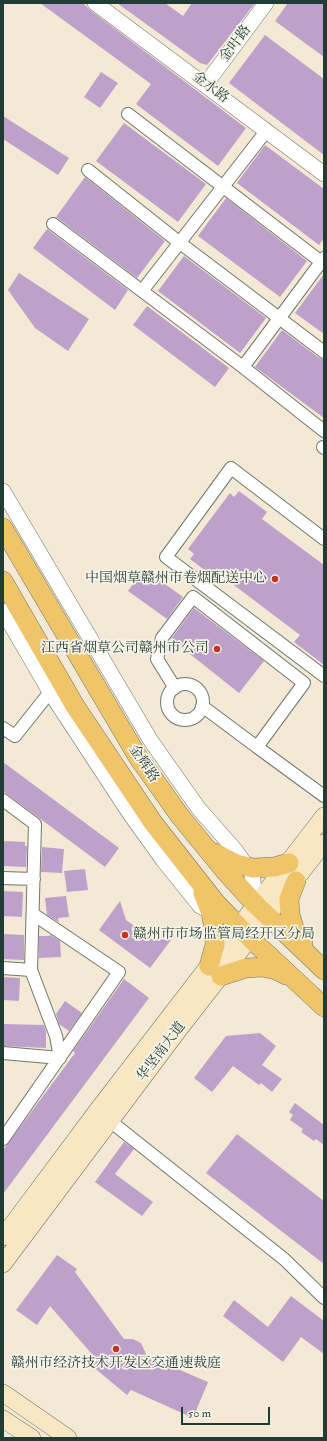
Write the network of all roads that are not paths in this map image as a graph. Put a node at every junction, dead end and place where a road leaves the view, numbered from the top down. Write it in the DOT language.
graph roads {
  1 [pos="95,3"];
  2 [pos="266,3"];
  3 [pos="205,85"];
  4 [pos="128,114"];
  5 [pos="267,130"];
  6 [pos="88,170"];
  7 [pos="324,174"];
  8 [pos="223,188"];
  9 [pos="53,224"];
  10 [pos="180,242"];
  11 [pos="323,261"];
  12 [pos="142,291"];
  13 [pos="278,317"];
  14 [pos="324,352"];
  15 [pos="243,367"];
  16 [pos="324,431"];
  17 [pos="3,491"];
  18 [pos="3,528"];
  19 [pos="324,539"];
  20 [pos="3,581"];
  21 [pos="3,612"];
  22 [pos="324,676"];
  23 [pos="175,688"];
  24 [pos="50,692"];
  25 [pos="202,706"];
  26 [pos="3,728"];
  27 [pos="257,747"];
  28 [pos="324,796"];
  29 [pos="3,800"];
  30 [pos="324,816"];
  31 [pos="324,843"];
  32 [pos="206,848"];
  33 [pos="289,863"];
  34 [pos="248,867"];
  35 [pos="3,878"];
  36 [pos="195,878"];
  37 [pos="34,879"];
  38 [pos="296,881"];
  39 [pos="262,911"];
  40 [pos="211,913"];
  41 [pos="33,914"];
  42 [pos="245,933"];
  43 [pos="319,965"];
  44 [pos="3,968"];
  45 [pos="31,970"];
  46 [pos="215,971"];
  47 [pos="296,981"];
  48 [pos="324,1007"];
  49 [pos="3,1054"];
  50 [pos="60,1058"];
  51 [pos="103,1116"];
  52 [pos="3,1139"];
  53 [pos="3,1237"];
  54 [pos="3,1264"];
  55 [pos="324,1298"];
  56 [pos="3,1393"];
  57 [pos="3,1419"];
  58 [pos="32,1438"];
  59 [pos="68,1438"];
  1 -- 3 [label="street, 金水路"];
  2 -- 3 [label="street, 金叶路"];
  3 -- 5 [label="street, 金水路"];
  4 -- 8 [label="street"];
  5 -- 7 [label="street, 金水路"];
  5 -- 8 [label="street"];
  6 -- 10 [label="street"];
  8 -- 10 [label="street"];
  8 -- 11 [label="street"];
  9 -- 12 [label="street"];
  10 -- 12 [label="street"];
  10 -- 13 [label="street"];
  11 -- 13 [label="street"];
  12 -- 15 [label="street"];
  13 -- 14 [label="street"];
  13 -- 15 [label="street"];
  15 -- 16 [label="street"];
  17 -- 34 [label="street"];
  18 -- 32 [label="main road, 金辉路"];
  19 -- 22 [label="street"];
  20 -- 36 [label="main road, 金辉路"];
  21 -- 24 [label="street"];
  23 -- 25 [label="street"];
  23 -- 25 [label="street"];
  23 -- 27 [label="street"];
  24 -- 26 [label="street"];
  24 -- 40 [label="street"];
  25 -- 27 [label="street"];
  27 -- 28 [label="street"];
  29 -- 37 [label="street"];
  30 -- 33 [label="main road, 华坚南大道"];
  31 -- 38 [label="main road, 华坚南大道"];
  32 -- 34 [label="main road"];
  32 -- 39 [label="main road, 金辉路"];
  33 -- 34 [label="main road"];
  33 -- 39 [label="main road, 华坚南大道"];
  34 -- 39 [label="street"];
  35 -- 37 [label="street"];
  36 -- 40 [label="main road"];
  36 -- 42 [label="main road, 金辉路"];
  37 -- 41 [label="street"];
  38 -- 39 [label="main road, 华坚南大道"];
  38 -- 43 [label="main road"];
  39 -- 42 [label="main road, 华坚南大道"];
  39 -- 43 [label="main road, 金辉路"];
  40 -- 42 [label="street"];
  40 -- 46 [label="main road"];
  41 -- 45 [label="street"];
  41 -- 50 [label="street"];
  42 -- 46 [label="main road, 华坚南大道"];
  42 -- 47 [label="main road, 金辉路"];
  44 -- 45 [label="street"];
  45 -- 50 [label="street"];
  46 -- 47 [label="main road"];
  46 -- 51 [label="main road, 华坚南大道"];
  47 -- 48 [label="main road, 金辉路"];
  49 -- 50 [label="street"];
  50 -- 52 [label="street"];
  51 -- 53 [label="main road, 华坚南大道"];
  51 -- 54 [label="main road, 华坚南大道"];
  51 -- 55 [label="street"];
  56 -- 59 [label="main road"];
  57 -- 58 [label="main road"];
}
